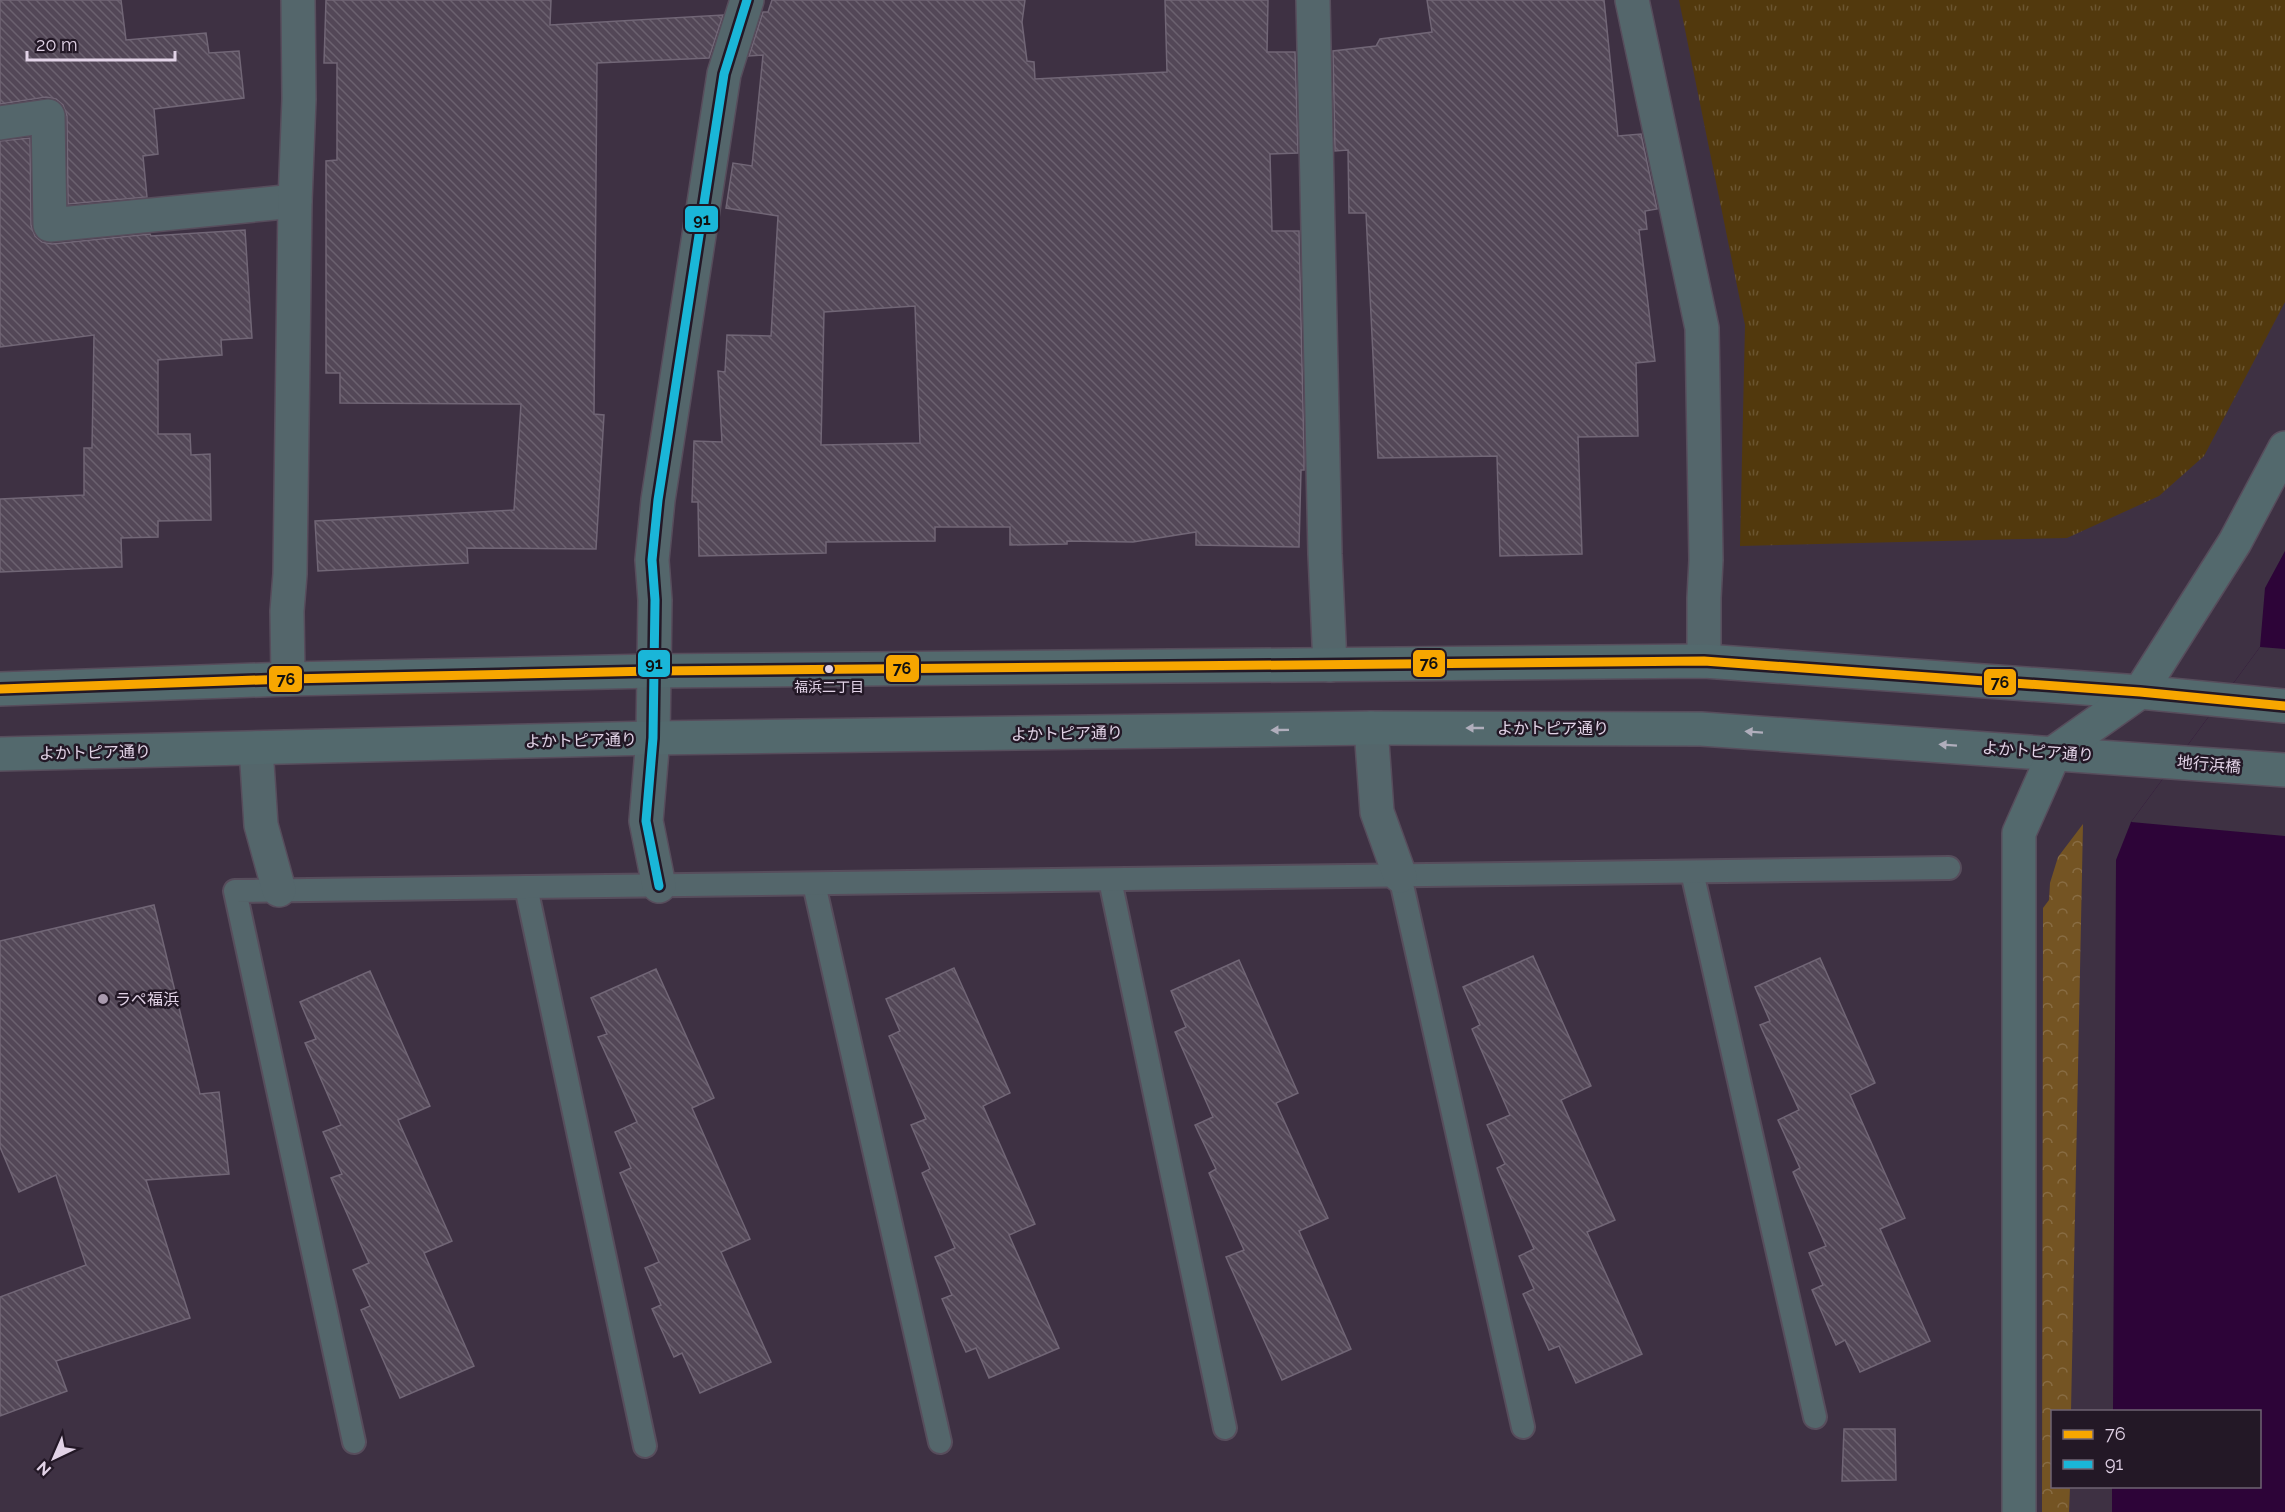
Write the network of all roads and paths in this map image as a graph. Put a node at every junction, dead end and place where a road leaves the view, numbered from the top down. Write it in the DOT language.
graph roads {
  1 [pos="298,0"];
  2 [pos="747,0"];
  3 [pos="1313,0"];
  4 [pos="1632,0"];
  5 [pos="0,123"];
  6 [pos="295,201"];
  7 [pos="2285,448"];
  8 [pos="1704,661"];
  9 [pos="1330,665"];
  10 [pos="653,671"];
  11 [pos="288,679"];
  12 [pos="0,688"];
  13 [pos="2140,692"];
  14 [pos="2285,706"];
  15 [pos="1371,728"];
  16 [pos="653,738"];
  17 [pos="256,748"];
  18 [pos="2055,752"];
  19 [pos="0,754"];
  20 [pos="2133,758"];
  21 [pos="2285,770"];
  22 [pos="1950,868"];
  23 [pos="1692,872"];
  24 [pos="1400,876"];
  25 [pos="1110,880"];
  26 [pos="814,884"];
  27 [pos="659,886"];
  28 [pos="526,887"];
  29 [pos="279,890"];
  30 [pos="1815,1417"];
  31 [pos="1523,1427"];
  32 [pos="1225,1428"];
  33 [pos="354,1442"];
  34 [pos="940,1442"];
  35 [pos="645,1446"];
  36 [pos="2019,1512"];
  1 -- 6 [label="street"];
  2 -- 10 [label="street"];
  3 -- 9 [label="street"];
  4 -- 8 [label="street"];
  5 -- 6 [label="street"];
  6 -- 11 [label="street"];
  7 -- 13 [label="street"];
  8 -- 9 [label="street"];
  8 -- 13 [label="street"];
  9 -- 10 [label="street"];
  10 -- 11 [label="street"];
  10 -- 16 [label="street"];
  11 -- 12 [label="street"];
  13 -- 14 [label="street"];
  13 -- 18 [label="street"];
  15 -- 16 [label="street, よかトピア通り, one-way"];
  18 -- 15 [label="street, よかトピア通り, one-way"];
  15 -- 24 [label="street"];
  16 -- 17 [label="street, よかトピア通り"];
  16 -- 27 [label="street"];
  17 -- 19 [label="street, よかトピア通り"];
  17 -- 29 [label="street"];
  18 -- 20 [label="street, よかトピア通り"];
  18 -- 36 [label="street"];
  20 -- 21 [label="street, 地行浜橋"];
  22 -- 23 [label="lane"];
  23 -- 24 [label="lane"];
  23 -- 30 [label="lane"];
  24 -- 25 [label="lane"];
  24 -- 31 [label="lane"];
  25 -- 26 [label="lane"];
  25 -- 32 [label="lane"];
  26 -- 27 [label="lane"];
  26 -- 34 [label="lane"];
  27 -- 28 [label="lane"];
  28 -- 29 [label="lane"];
  28 -- 35 [label="lane"];
  29 -- 33 [label="lane"];
}
